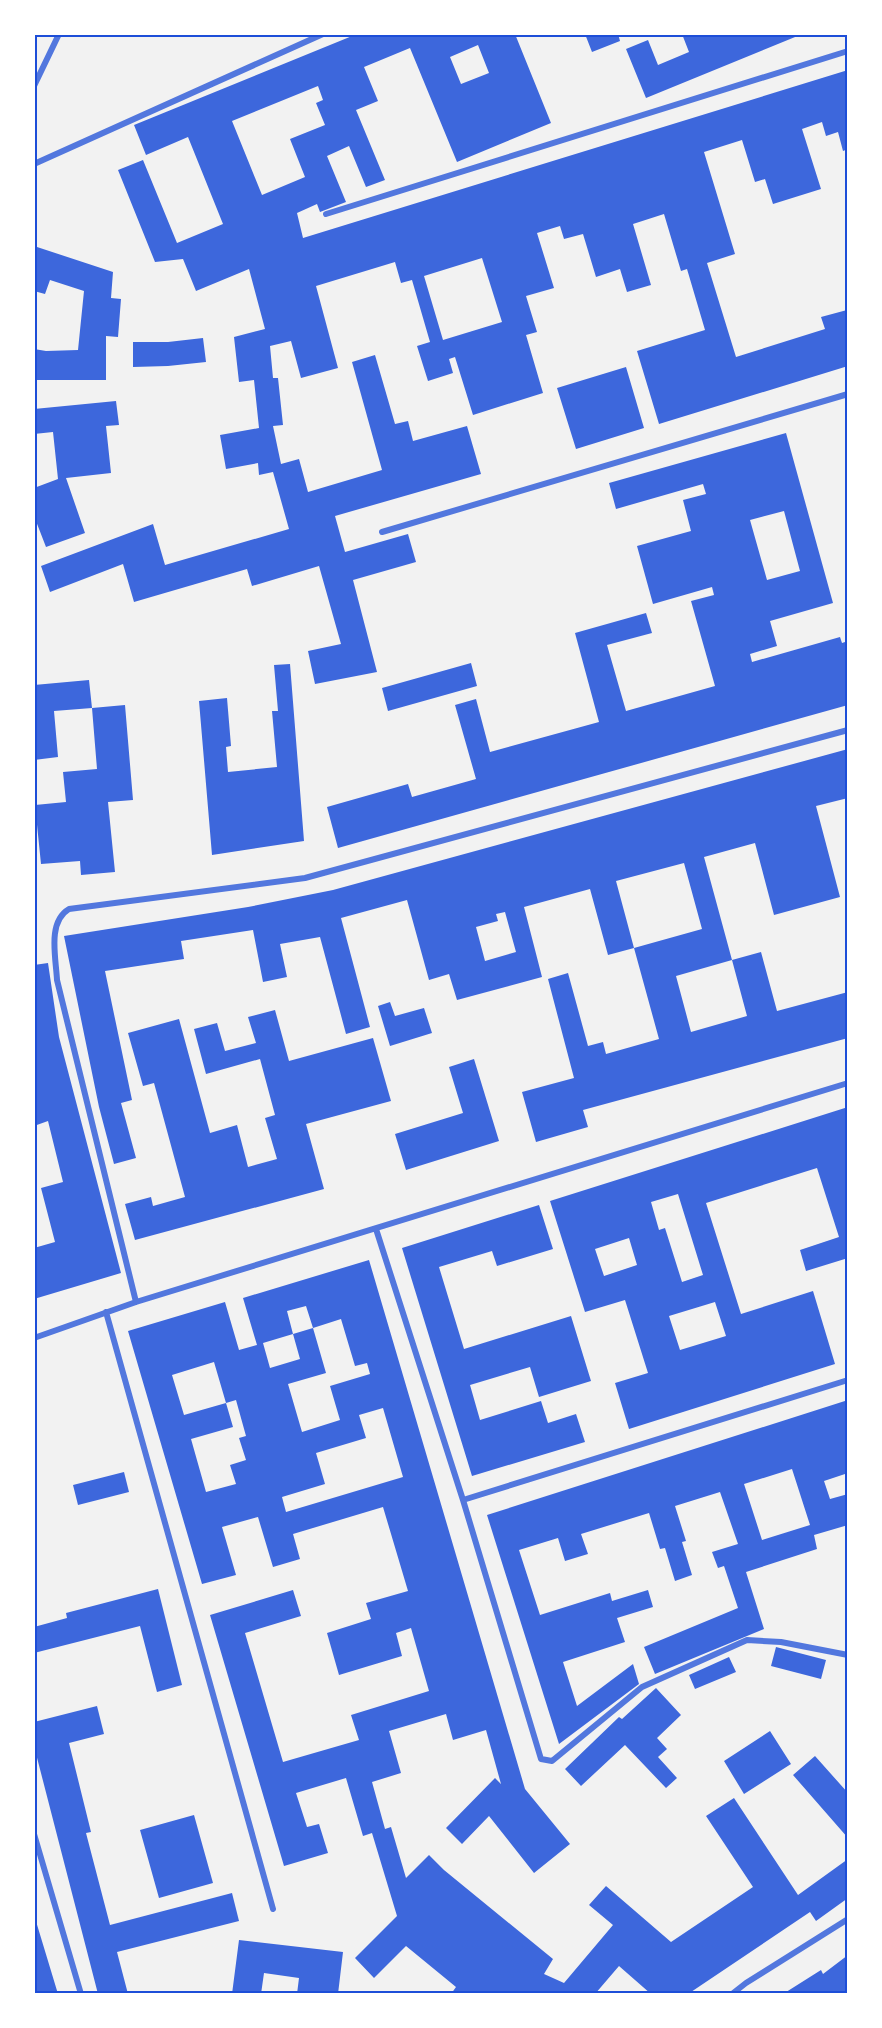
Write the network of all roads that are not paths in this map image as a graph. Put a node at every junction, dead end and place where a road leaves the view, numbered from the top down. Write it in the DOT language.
graph roads {
  1 [pos="59,34"];
  2 [pos="323,34"];
  3 [pos="848,51"];
  4 [pos="34,86"];
  5 [pos="34,164"];
  6 [pos="326,214"];
  7 [pos="848,394"];
  8 [pos="382,532"];
  9 [pos="848,730"];
  10 [pos="848,1083"];
  11 [pos="376,1229"];
  12 [pos="136,1302"];
  13 [pos="106,1312"];
  14 [pos="34,1338"];
  15 [pos="848,1380"];
  16 [pos="463,1500"];
  17 [pos="848,1655"];
  18 [pos="34,1834"];
  19 [pos="273,1909"];
  20 [pos="848,1919"];
  21 [pos="81,1994"];
  22 [pos="732,1994"];
  1 -- 4 [label="street"];
  2 -- 5 [label="street"];
  3 -- 6 [label="street"];
  7 -- 8 [label="street"];
  9 -- 12 [label="street"];
  10 -- 11 [label="street"];
  11 -- 12 [label="street"];
  11 -- 16 [label="street"];
  12 -- 13 [label="street"];
  13 -- 14 [label="street"];
  13 -- 19 [label="street"];
  15 -- 16 [label="street"];
  16 -- 17 [label="street"];
  18 -- 21 [label="street"];
  20 -- 22 [label="street"];
}
